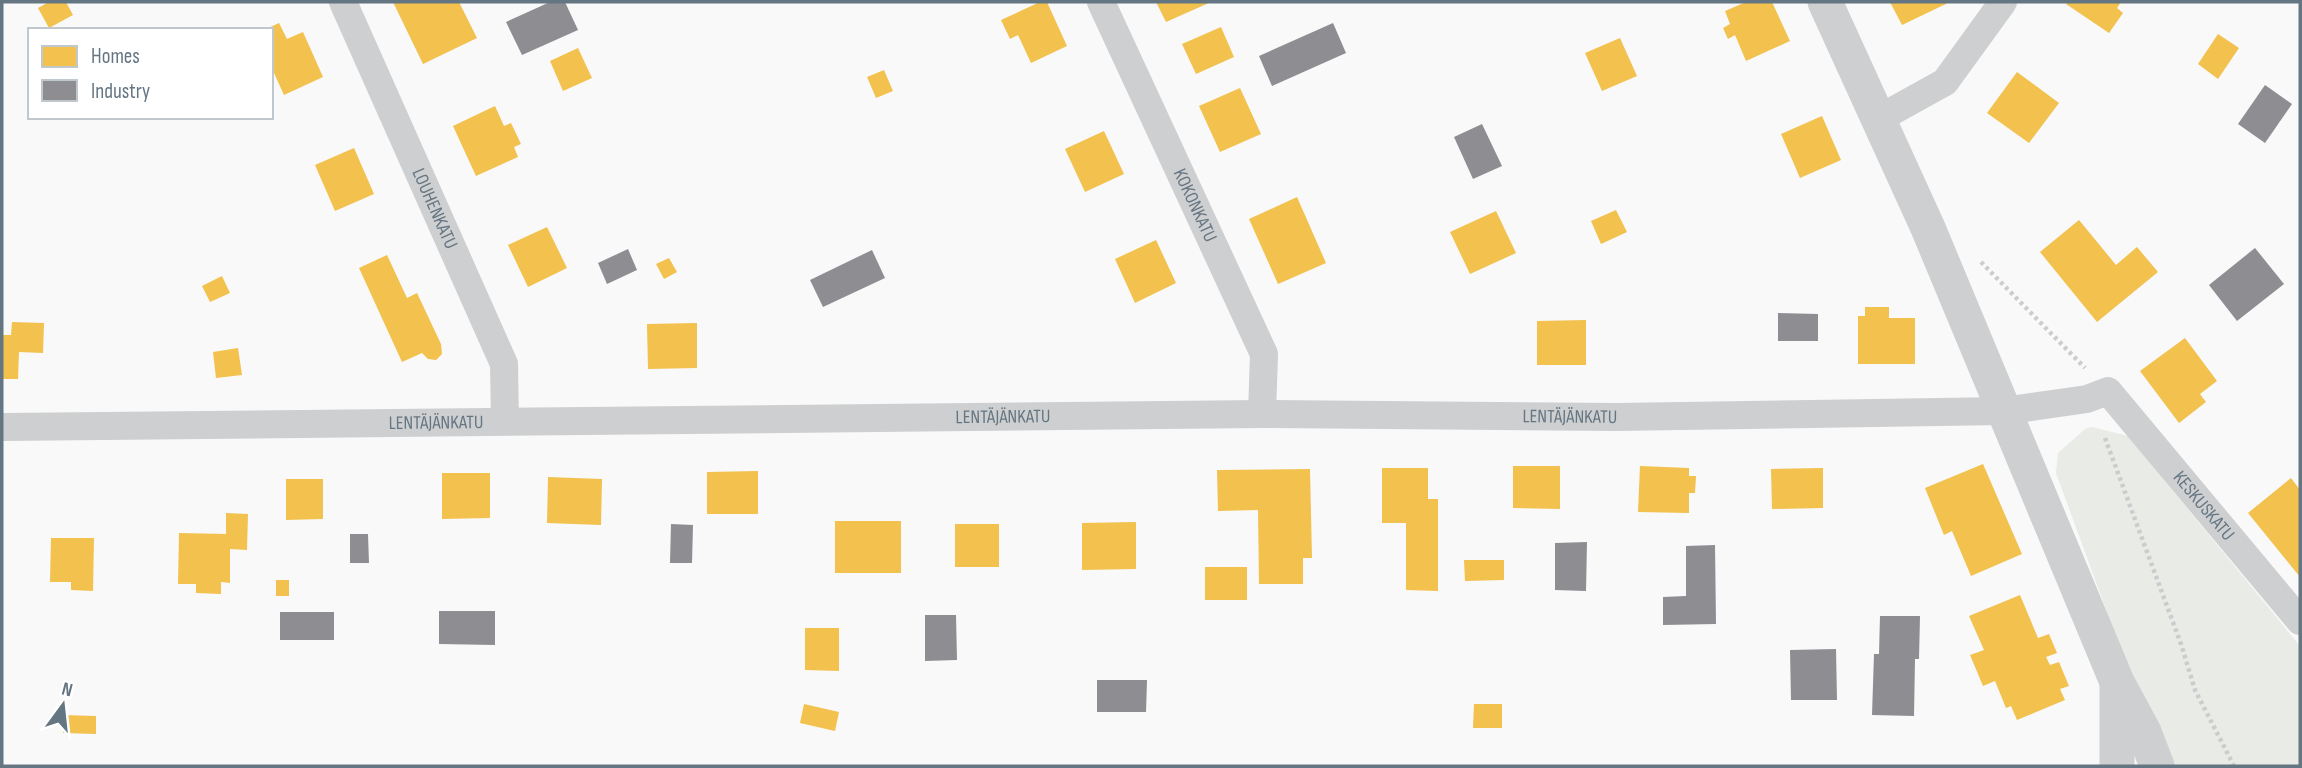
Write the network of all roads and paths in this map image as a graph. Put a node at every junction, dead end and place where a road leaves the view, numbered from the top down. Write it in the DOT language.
graph roads {
  1 [pos="343,2"];
  2 [pos="1101,2"];
  3 [pos="1825,2"];
  4 [pos="2003,2"];
  5 [pos="1880,118"];
  6 [pos="1973,257"];
  7 [pos="2097,395"];
  8 [pos="2003,411"];
  9 [pos="1262,414"];
  10 [pos="505,421"];
  11 [pos="2,427"];
  12 [pos="2300,621"];
  13 [pos="2117,682"];
  14 [pos="2117,766"];
  15 [pos="2157,766"];
  16 [pos="2234,766"];
  1 -- 10 [label="street, LOUHENKATU"];
  2 -- 9 [label="street, KOKONKATU"];
  3 -- 5 [label="street"];
  4 -- 5 [label="street"];
  5 -- 8 [label="street"];
  6 -- 7 [label="path"];
  7 -- 8 [label="street"];
  7 -- 12 [label="street, KESKUSKATU"];
  7 -- 16 [label="path"];
  8 -- 9 [label="street, LENTÄJÄNKATU"];
  8 -- 13 [label="street"];
  9 -- 10 [label="street, LENTÄJÄNKATU"];
  10 -- 11 [label="street, LENTÄJÄNKATU"];
  13 -- 14 [label="street"];
  13 -- 15 [label="street"];
}
